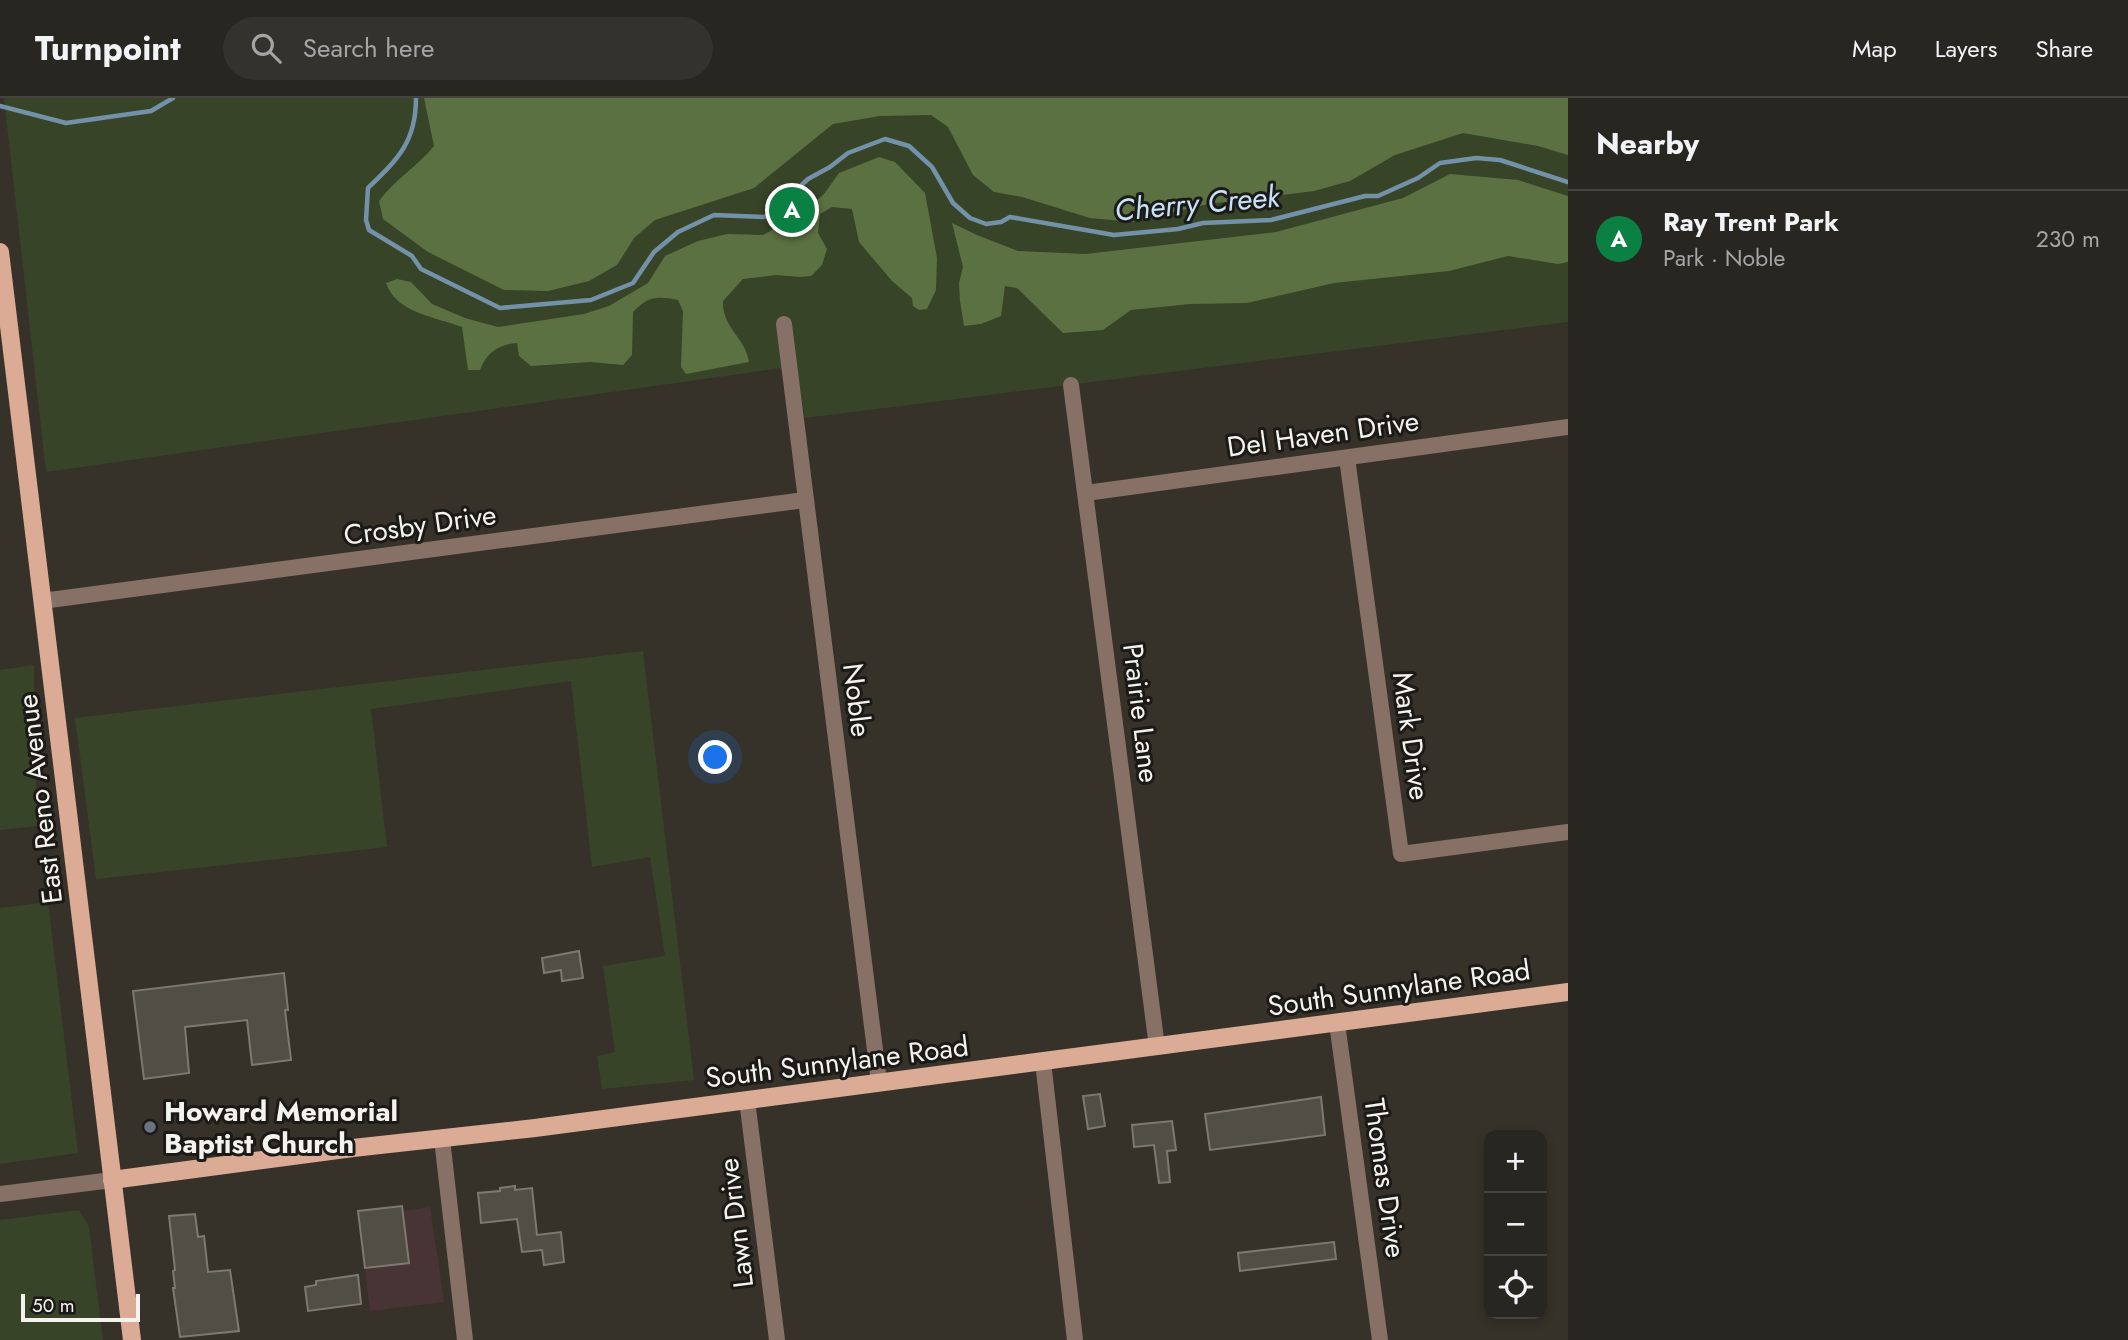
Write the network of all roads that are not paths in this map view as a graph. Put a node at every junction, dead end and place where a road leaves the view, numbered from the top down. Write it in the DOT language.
graph roads {
  1 [pos="0,252"];
  2 [pos="785,324"];
  3 [pos="1071,385"];
  4 [pos="1568,427"];
  5 [pos="1347,457"];
  6 [pos="1086,493"];
  7 [pos="805,500"];
  8 [pos="43,601"];
  9 [pos="1568,832"];
  10 [pos="1568,992"];
  11 [pos="1337,1023"];
  12 [pos="1157,1047"];
  13 [pos="1043,1062"];
  14 [pos="879,1082"];
  15 [pos="747,1100"];
  16 [pos="442,1139"];
  17 [pos="112,1180"];
  18 [pos="0,1194"];
  19 [pos="132,1340"];
  20 [pos="465,1340"];
  21 [pos="777,1340"];
  22 [pos="1075,1340"];
  23 [pos="1380,1340"];
  1 -- 8 [label="main road, East Reno Avenue"];
  2 -- 7 [label="street, Noble"];
  3 -- 6 [label="street, Prairie Lane"];
  4 -- 5 [label="street, Del Haven Drive"];
  5 -- 6 [label="street, Del Haven Drive"];
  5 -- 9 [label="street, Mark Drive"];
  6 -- 12 [label="street, Prairie Lane"];
  7 -- 8 [label="street, Crosby Drive"];
  7 -- 14 [label="street, Noble"];
  8 -- 17 [label="main road, East Reno Avenue"];
  10 -- 11 [label="main road, South Sunnylane Road"];
  11 -- 12 [label="main road, South Sunnylane Road"];
  11 -- 23 [label="street, Thomas Drive"];
  12 -- 13 [label="main road, South Sunnylane Road"];
  13 -- 14 [label="main road, South Sunnylane Road"];
  13 -- 22 [label="street"];
  14 -- 15 [label="main road, South Sunnylane Road"];
  15 -- 16 [label="main road, South Sunnylane Road"];
  15 -- 21 [label="street, Lawn Drive"];
  16 -- 17 [label="main road, South Sunnylane Road"];
  16 -- 20 [label="street"];
  17 -- 18 [label="street"];
  17 -- 19 [label="main road, East Reno Avenue"];
}
